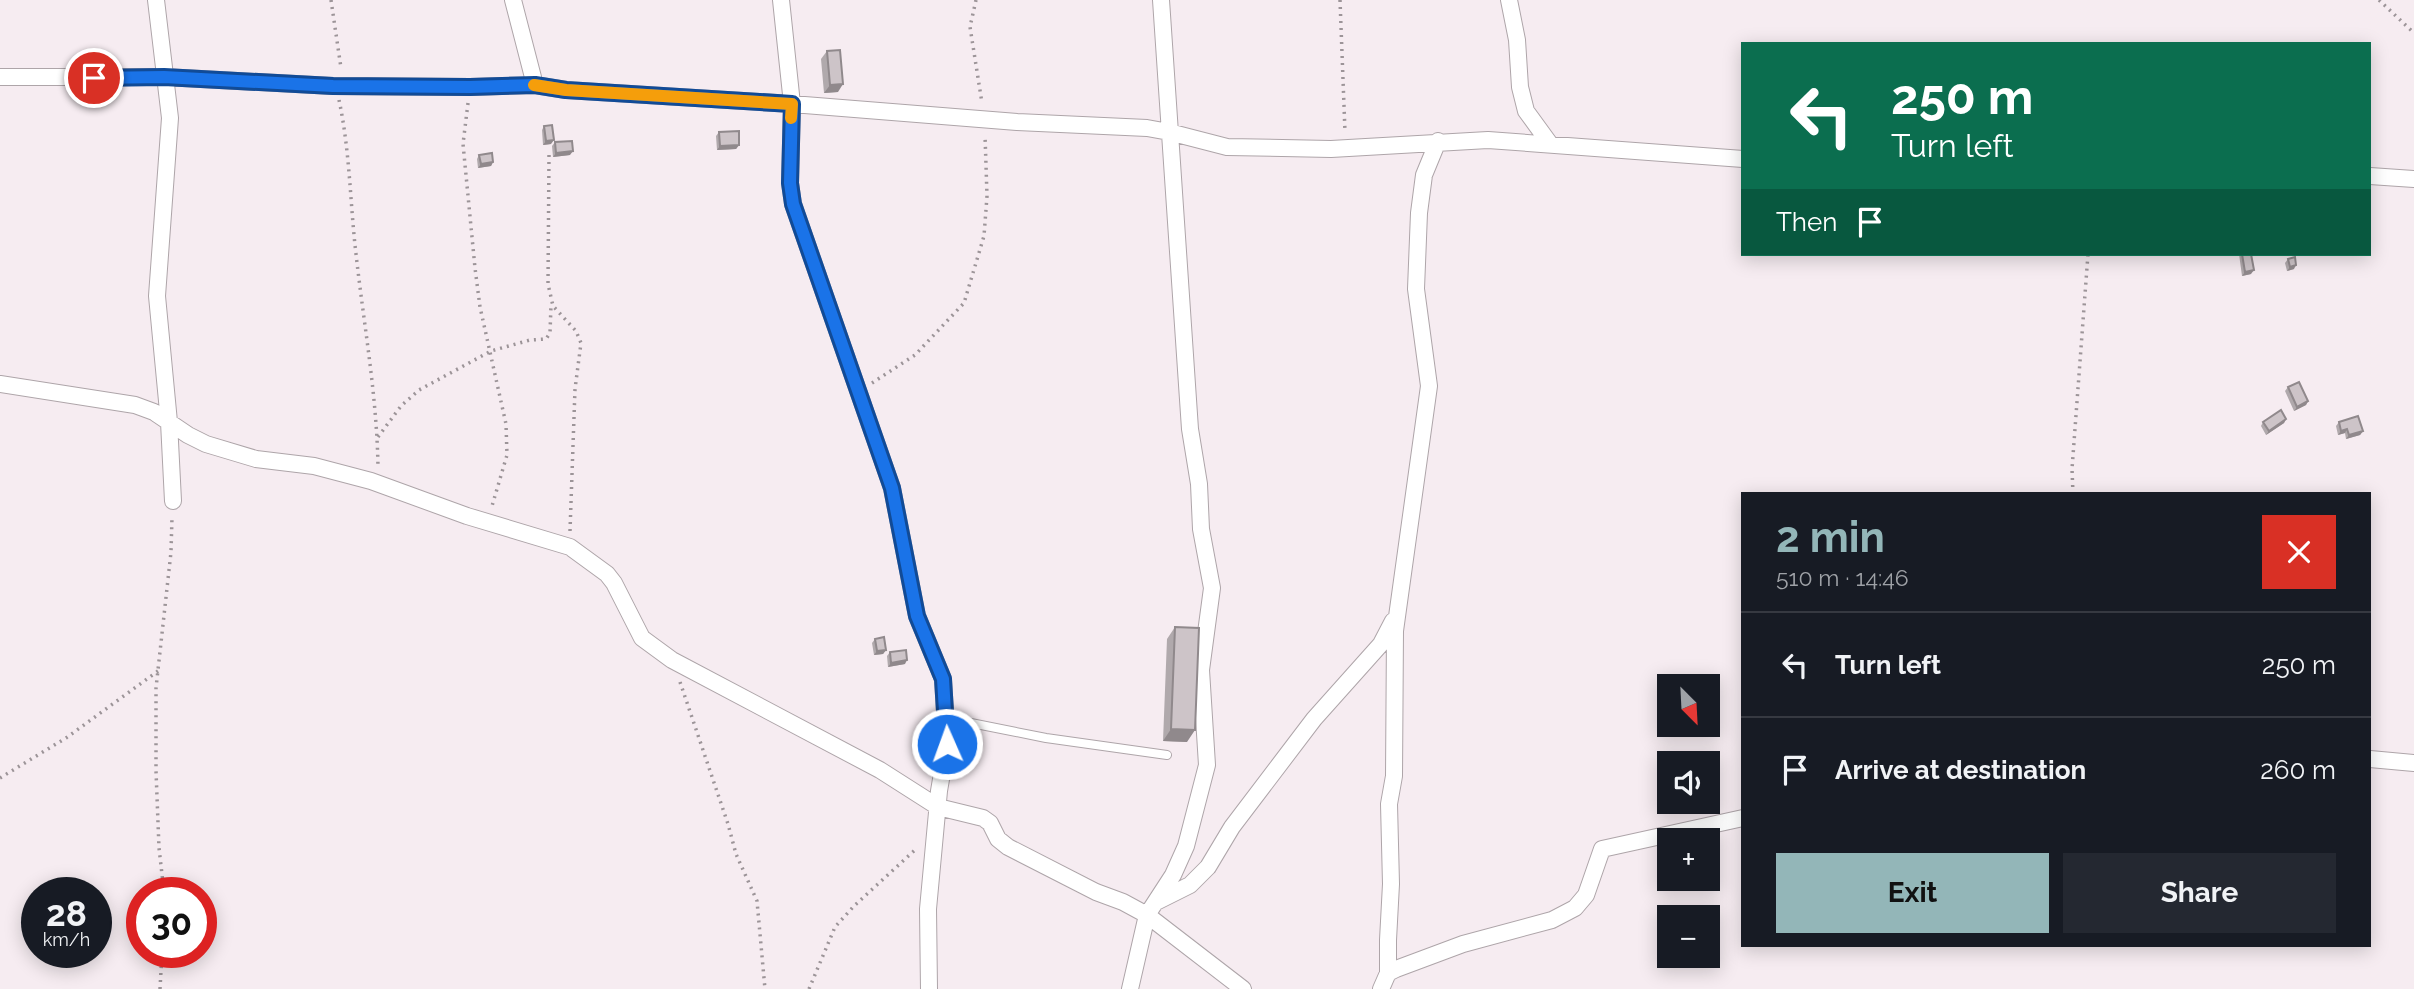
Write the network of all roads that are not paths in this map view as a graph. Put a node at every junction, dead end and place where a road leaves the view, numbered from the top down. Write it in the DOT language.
graph roads {
  1 [pos="156,0"];
  2 [pos="513,0"];
  3 [pos="781,0"];
  4 [pos="1161,0"];
  5 [pos="1508,0"];
  6 [pos="0,77"];
  7 [pos="164,77"];
  8 [pos="535,85"];
  9 [pos="792,104"];
  10 [pos="1169,132"];
  11 [pos="1438,141"];
  12 [pos="1550,144"];
  13 [pos="1741,159"];
  14 [pos="2371,176"];
  15 [pos="2414,178"];
  16 [pos="0,384"];
  17 [pos="169,422"];
  18 [pos="173,501"];
  19 [pos="1398,609"];
  20 [pos="946,718"];
  21 [pos="1167,755"];
  22 [pos="2371,759"];
  23 [pos="2414,764"];
  24 [pos="938,807"];
  25 [pos="1741,818"];
  26 [pos="1151,909"];
  27 [pos="1388,973"];
  28 [pos="929,989"];
  29 [pos="1130,989"];
  30 [pos="1243,989"];
  31 [pos="1381,989"];
  1 -- 7 [label="street"];
  2 -- 8 [label="street"];
  3 -- 9 [label="street"];
  4 -- 10 [label="street"];
  5 -- 12 [label="street"];
  6 -- 7 [label="street"];
  7 -- 8 [label="street"];
  7 -- 17 [label="street"];
  8 -- 9 [label="street"];
  9 -- 10 [label="street"];
  9 -- 20 [label="street"];
  10 -- 11 [label="street"];
  10 -- 26 [label="street"];
  11 -- 12 [label="street"];
  11 -- 19 [label="street"];
  12 -- 13 [label="street"];
  14 -- 15 [label="street"];
  16 -- 17 [label="street"];
  17 -- 18 [label="street"];
  17 -- 24 [label="street"];
  19 -- 26 [label="street"];
  19 -- 27 [label="street"];
  20 -- 21 [label="lane"];
  20 -- 24 [label="street"];
  22 -- 23 [label="street"];
  24 -- 26 [label="street"];
  24 -- 28 [label="street"];
  25 -- 27 [label="street"];
  26 -- 29 [label="street"];
  26 -- 30 [label="street"];
  27 -- 31 [label="street"];
}
